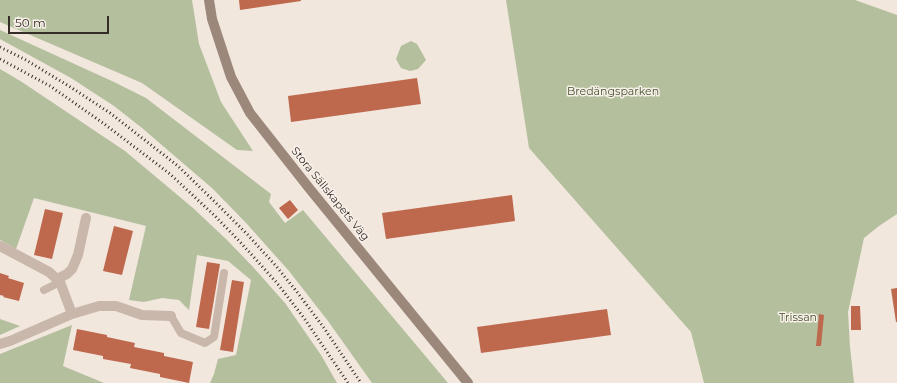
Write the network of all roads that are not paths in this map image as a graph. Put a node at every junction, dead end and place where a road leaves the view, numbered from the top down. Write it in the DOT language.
graph roads {
  1 [pos="209,0"];
  2 [pos="86,218"];
  3 [pos="0,246"];
  4 [pos="224,273"];
  5 [pos="59,280"];
  6 [pos="44,290"];
  7 [pos="72,314"];
  8 [pos="171,316"];
  9 [pos="0,344"];
  10 [pos="468,383"];
  1 -- 10 [label="street, Stora Sällskapets Väg"];
  2 -- 5 [label="street"];
  3 -- 5 [label="street"];
  4 -- 8 [label="lane"];
  5 -- 6 [label="lane"];
  5 -- 7 [label="street"];
  7 -- 8 [label="street"];
  7 -- 9 [label="street"];
}
